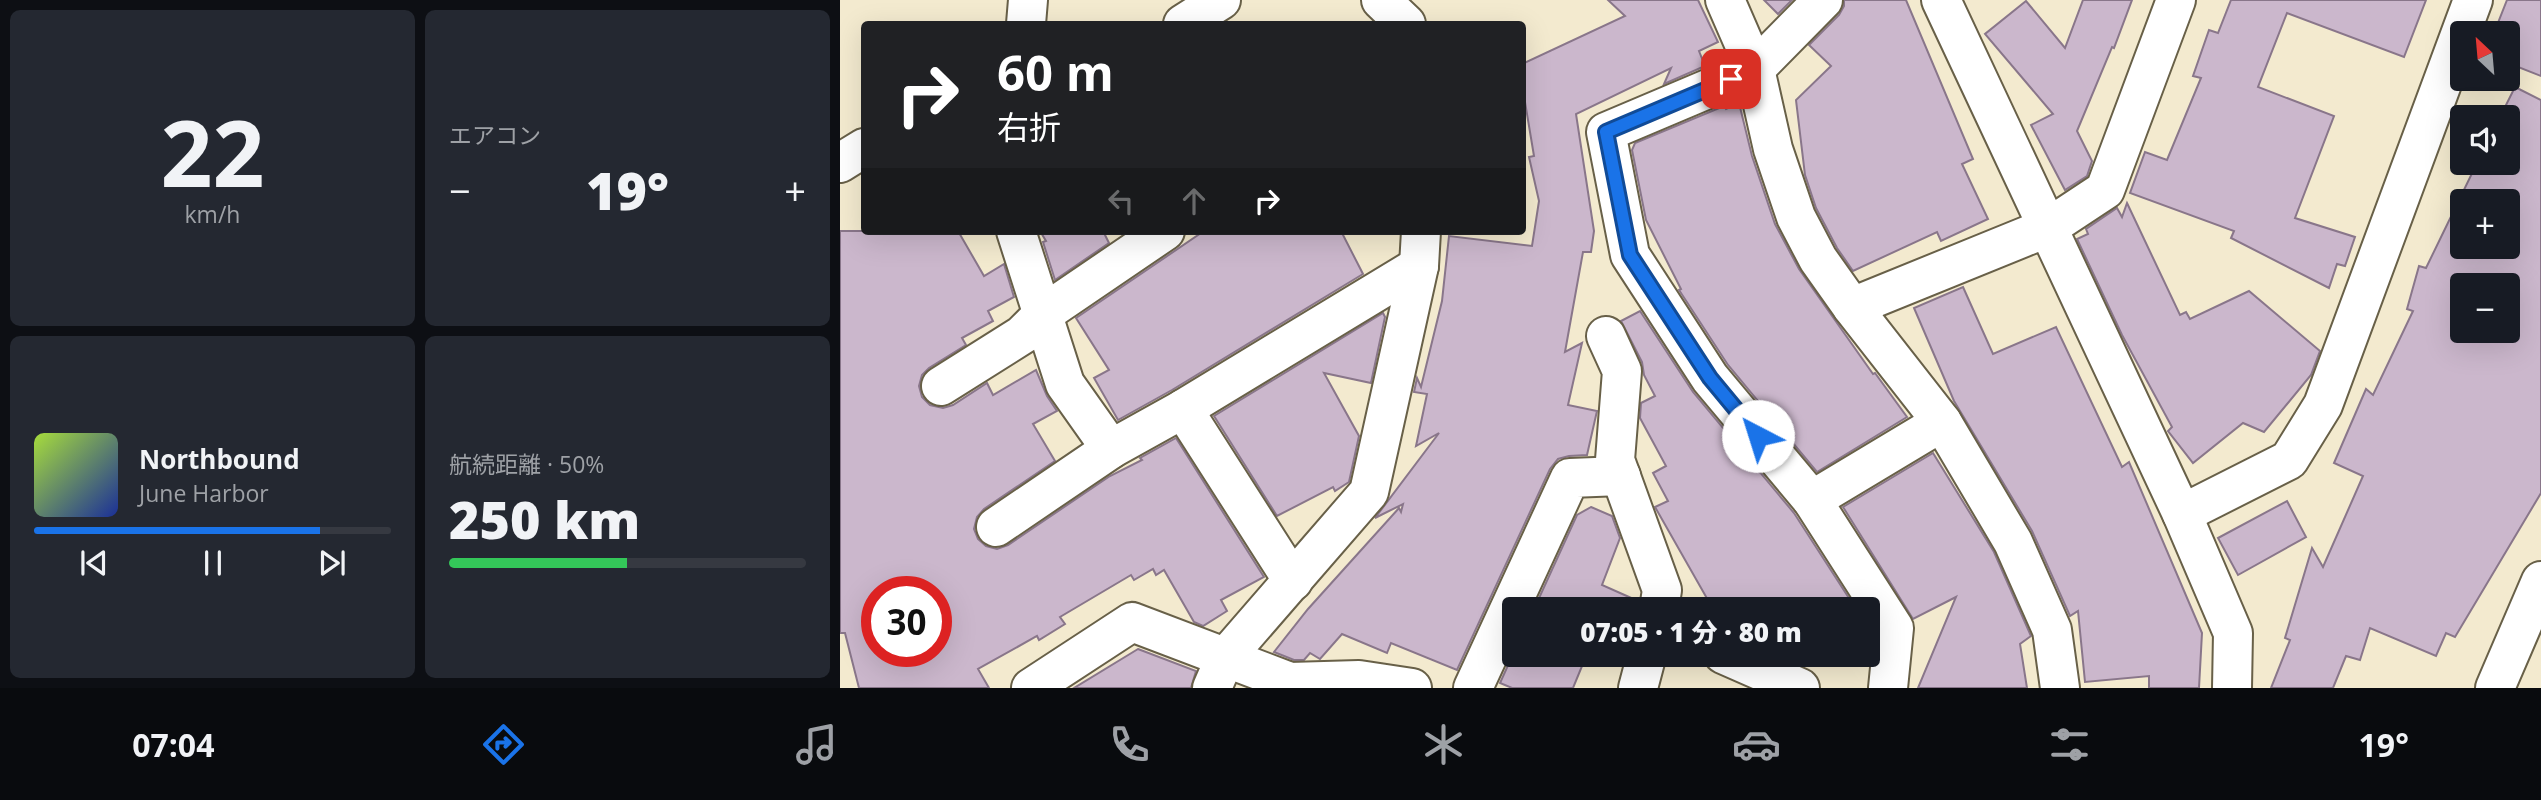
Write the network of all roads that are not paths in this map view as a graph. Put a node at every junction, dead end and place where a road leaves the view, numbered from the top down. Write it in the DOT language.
graph roads {
  1 [pos="1028,0"];
  2 [pos="1221,0"];
  3 [pos="1381,0"];
  4 [pos="1725,0"];
  5 [pos="1823,0"];
  6 [pos="1941,0"];
  7 [pos="2176,0"];
  8 [pos="2473,0"];
  9 [pos="1026,21"];
  10 [pos="1188,21"];
  11 [pos="1403,21"];
  12 [pos="1755,69"];
  13 [pos="861,150"];
  14 [pos="840,163"];
  15 [pos="2049,227"];
  16 [pos="1017,235"];
  17 [pos="1159,235"];
  18 [pos="1420,248"];
  19 [pos="1852,307"];
  20 [pos="1043,314"];
  21 [pos="1606,336"];
  22 [pos="941,386"];
  23 [pos="1183,409"];
  24 [pos="1942,422"];
  25 [pos="1111,449"];
  26 [pos="1620,476"];
  27 [pos="1812,500"];
  28 [pos="2182,514"];
  29 [pos="996,527"];
  30 [pos="1293,581"];
  31 [pos="2541,581"];
  32 [pos="1661,597"];
  33 [pos="1644,667"];
  34 [pos="1752,667"];
  35 [pos="1218,673"];
  36 [pos="1354,684"];
  37 [pos="1031,688"];
  38 [pos="1412,688"];
  39 [pos="1473,688"];
  40 [pos="1638,688"];
  41 [pos="1800,688"];
  42 [pos="1888,688"];
  43 [pos="2060,688"];
  44 [pos="2232,688"];
  45 [pos="2495,688"];
  1 -- 9 [label="street"];
  2 -- 10 [label="street"];
  3 -- 11 [label="street"];
  4 -- 12 [label="street"];
  5 -- 12 [label="street"];
  6 -- 15 [label="street"];
  7 -- 15 [label="street"];
  8 -- 28 [label="street"];
  12 -- 19 [label="street"];
  12 -- 27 [label="street"];
  13 -- 14 [label="street"];
  15 -- 19 [label="street"];
  15 -- 28 [label="street"];
  16 -- 20 [label="street"];
  17 -- 20 [label="street"];
  18 -- 23 [label="street"];
  18 -- 30 [label="street"];
  19 -- 24 [label="street"];
  20 -- 22 [label="street"];
  20 -- 25 [label="street"];
  21 -- 26 [label="street"];
  23 -- 25 [label="street"];
  23 -- 30 [label="street"];
  24 -- 27 [label="street"];
  24 -- 43 [label="street"];
  25 -- 29 [label="street"];
  26 -- 32 [label="street"];
  26 -- 39 [label="street"];
  27 -- 42 [label="street"];
  28 -- 44 [label="street"];
  30 -- 35 [label="street"];
  31 -- 45 [label="street"];
  33 -- 40 [label="street"];
  34 -- 41 [label="street"];
  35 -- 36 [label="street"];
  35 -- 37 [label="street"];
  36 -- 38 [label="street"];
}
